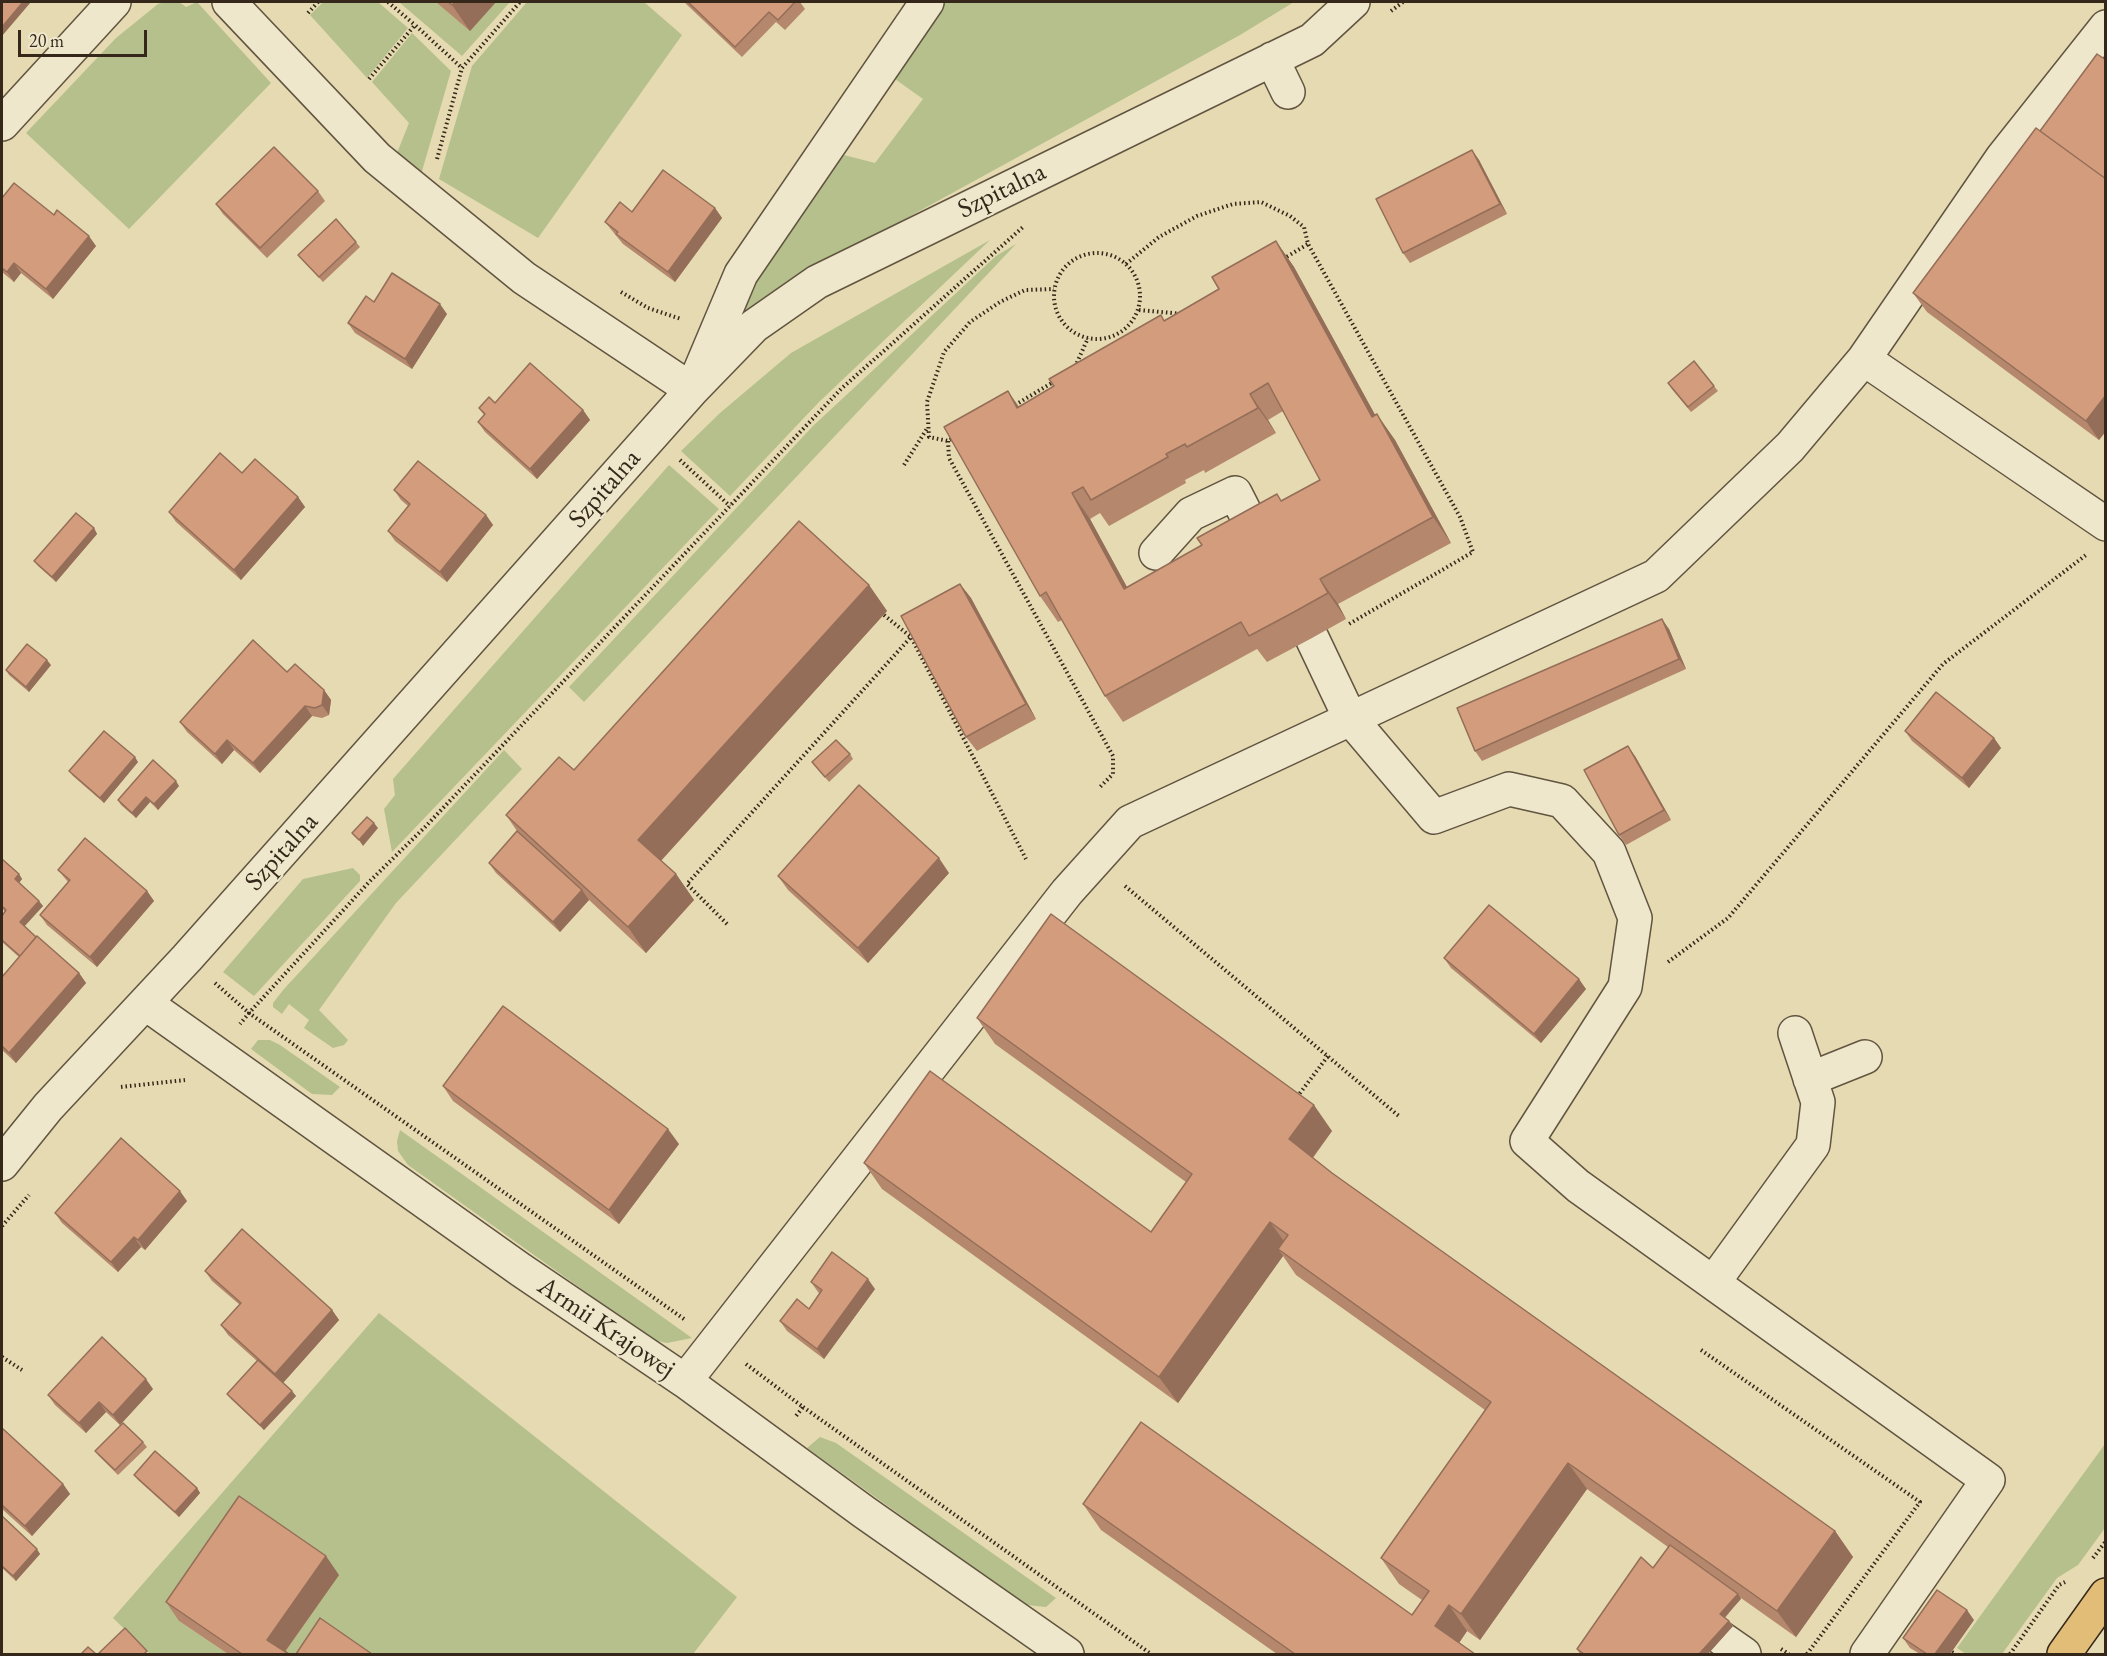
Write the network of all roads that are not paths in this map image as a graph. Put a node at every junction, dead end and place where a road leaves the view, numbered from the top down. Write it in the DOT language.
graph roads {
  1 [pos="114,2"];
  2 [pos="229,2"];
  3 [pos="927,2"];
  4 [pos="1353,2"];
  5 [pos="2106,27"];
  6 [pos="1272,59"];
  7 [pos="1288,92"];
  8 [pos="2,124"];
  9 [pos="1864,359"];
  10 [pos="692,390"];
  11 [pos="2106,524"];
  12 [pos="1259,540"];
  13 [pos="1156,553"];
  14 [pos="1313,641"];
  15 [pos="1350,718"];
  16 [pos="145,1003"];
  17 [pos="1795,1033"];
  18 [pos="1865,1057"];
  19 [pos="1810,1079"];
  20 [pos="2,1164"];
  21 [pos="1713,1283"];
  22 [pos="686,1381"];
  23 [pos="2106,1595"];
  24 [pos="1067,1654"];
  25 [pos="1867,1654"];
  26 [pos="2064,1654"];
  1 -- 8 [label="street"];
  2 -- 10 [label="street"];
  3 -- 10 [label="street"];
  4 -- 6 [label="street, Szpitalna"];
  5 -- 9 [label="street"];
  6 -- 7 [label="street"];
  6 -- 10 [label="street, Szpitalna"];
  9 -- 11 [label="street"];
  9 -- 15 [label="street"];
  10 -- 16 [label="street, Szpitalna"];
  12 -- 13 [label="street"];
  14 -- 15 [label="street"];
  15 -- 21 [label="street"];
  15 -- 22 [label="street"];
  16 -- 20 [label="street, Szpitalna"];
  16 -- 22 [label="street, Armii Krajowej"];
  17 -- 19 [label="street"];
  18 -- 19 [label="street"];
  19 -- 21 [label="street"];
  21 -- 25 [label="street"];
  22 -- 24 [label="street, Armii Krajowej"];
  23 -- 26 [label="main road"];
}
